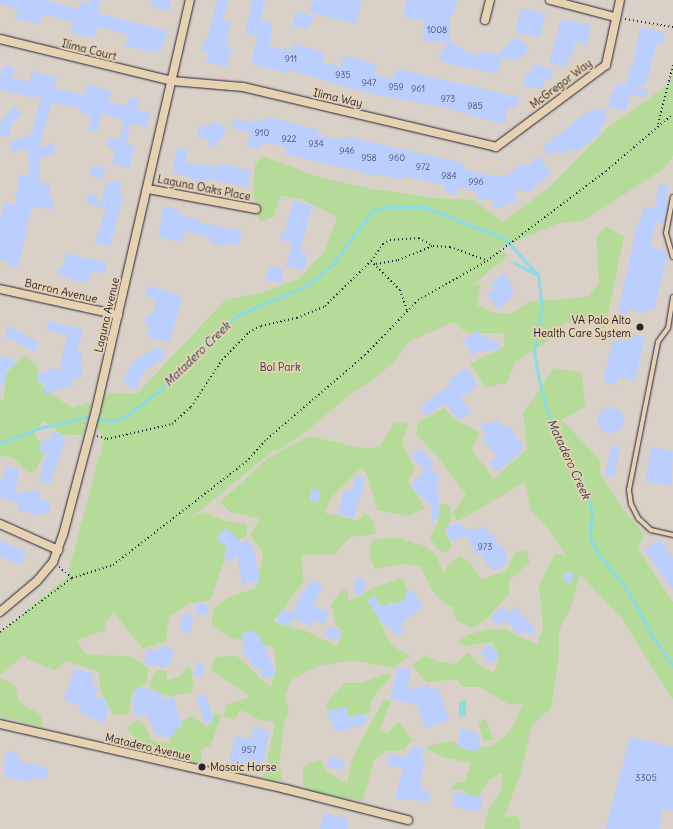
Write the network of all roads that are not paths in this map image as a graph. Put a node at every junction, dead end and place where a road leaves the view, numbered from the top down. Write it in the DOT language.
graph roads {
  1 [pos="190,0"];
  2 [pos="490,0"];
  3 [pos="550,0"];
  4 [pos="620,0"];
  5 [pos="615,17"];
  6 [pos="485,20"];
  7 [pos="0,39"];
  8 [pos="172,81"];
  9 [pos="496,147"];
  10 [pos="148,189"];
  11 [pos="673,197"];
  12 [pos="256,209"];
  13 [pos="673,257"];
  14 [pos="0,289"];
  15 [pos="673,297"];
  16 [pos="118,315"];
  17 [pos="0,524"];
  18 [pos="673,535"];
  19 [pos="58,550"];
  20 [pos="0,612"];
  21 [pos="0,724"];
  22 [pos="408,820"];
  1 -- 8 [label="street, Laguna Avenue"];
  2 -- 6 [label="street"];
  3 -- 5 [label="street"];
  4 -- 5 [label="street, McGregor Way"];
  5 -- 9 [label="street, McGregor Way"];
  7 -- 8 [label="street, Ilima Court"];
  8 -- 9 [label="street, Ilima Way"];
  8 -- 10 [label="street, Laguna Avenue"];
  10 -- 12 [label="street, Laguna Oaks Place"];
  10 -- 16 [label="street, Laguna Avenue"];
  11 -- 13 [label="lane"];
  14 -- 16 [label="street, Barron Avenue"];
  15 -- 18 [label="lane"];
  16 -- 19 [label="street, Laguna Avenue"];
  17 -- 19 [label="street"];
  19 -- 20 [label="street, Laguna Avenue"];
  21 -- 22 [label="street, Matadero Avenue"];
}
